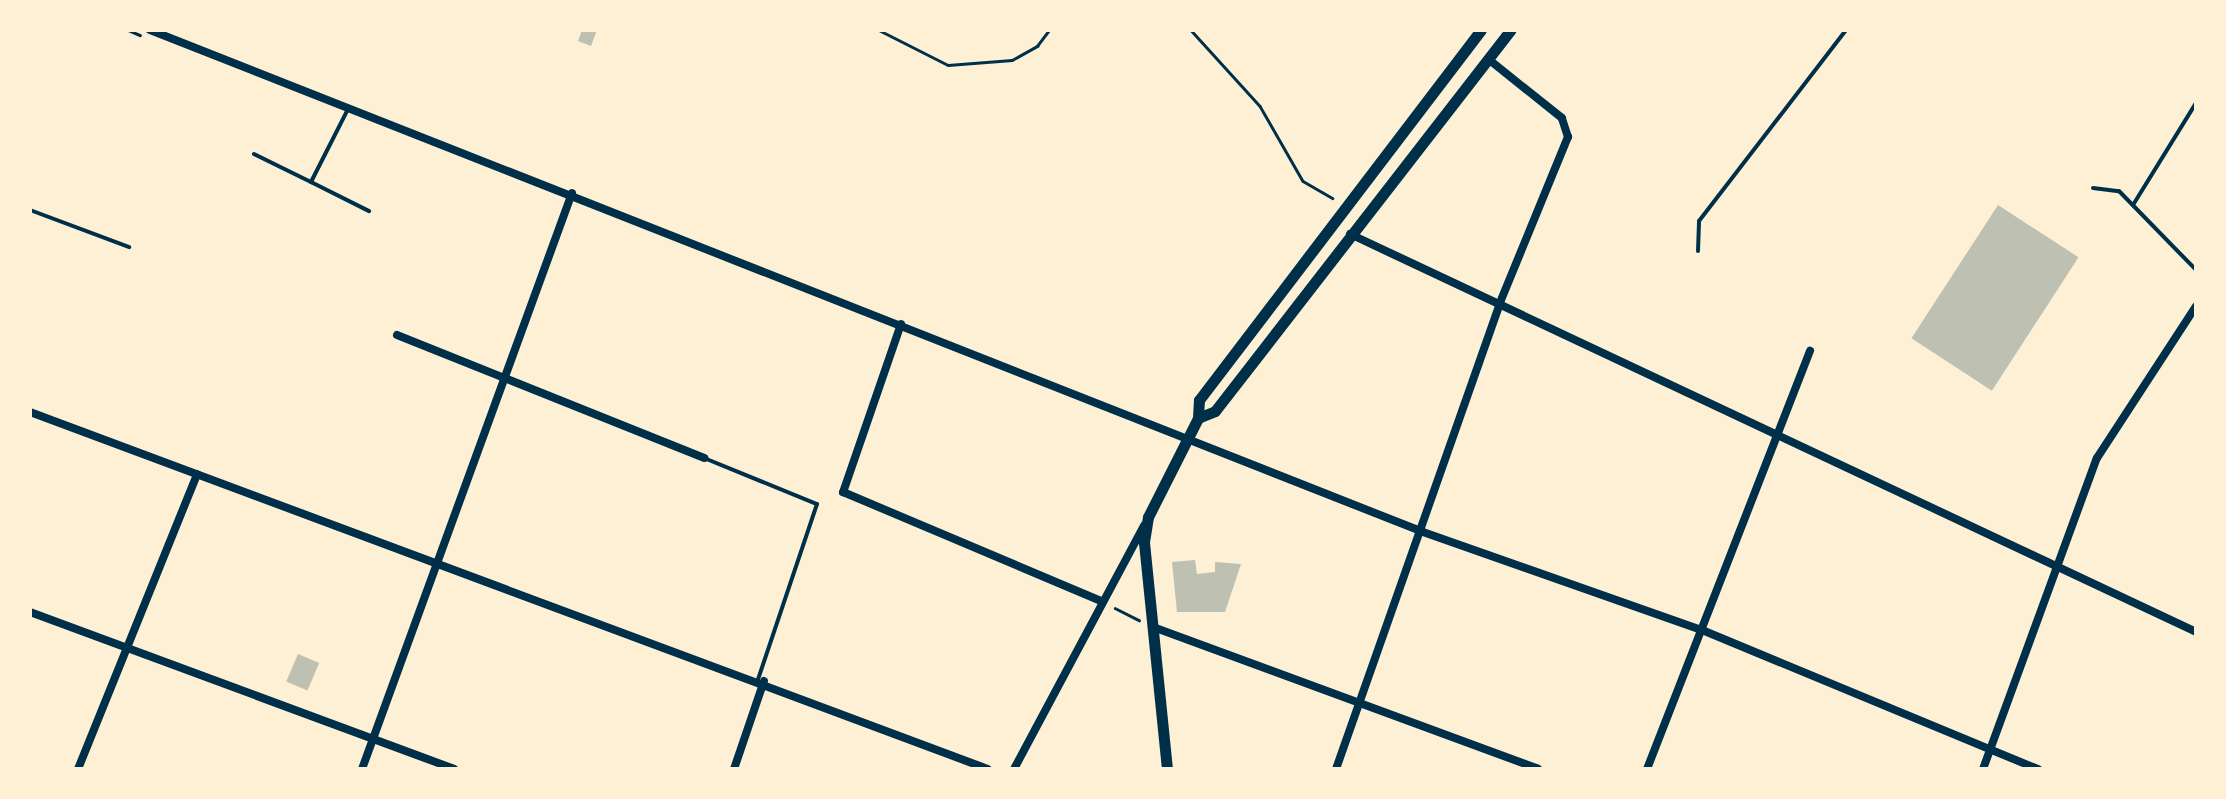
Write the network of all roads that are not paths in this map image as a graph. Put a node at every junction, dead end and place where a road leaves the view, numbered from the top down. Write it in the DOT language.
graph roads {
  1 [pos="150,30"];
  2 [pos="1481,30"];
  3 [pos="1511,30"];
  4 [pos="1846,30"];
  5 [pos="1488,59"];
  6 [pos="2196,103"];
  7 [pos="350,107"];
  8 [pos="254,154"];
  9 [pos="311,182"];
  10 [pos="2094,188"];
  11 [pos="572,193"];
  12 [pos="2132,206"];
  13 [pos="30,210"];
  14 [pos="369,211"];
  15 [pos="1348,233"];
  16 [pos="129,248"];
  17 [pos="1698,251"];
  18 [pos="2196,270"];
  19 [pos="1499,304"];
  20 [pos="2196,306"];
  21 [pos="901,324"];
  22 [pos="396,335"];
  23 [pos="1810,350"];
  24 [pos="503,374"];
  25 [pos="30,412"];
  26 [pos="1198,418"];
  27 [pos="1775,435"];
  28 [pos="1187,437"];
  29 [pos="704,458"];
  30 [pos="197,474"];
  31 [pos="1148,517"];
  32 [pos="1423,532"];
  33 [pos="437,563"];
  34 [pos="2055,566"];
  35 [pos="1103,602"];
  36 [pos="30,612"];
  37 [pos="1154,627"];
  38 [pos="1702,630"];
  39 [pos="2196,632"];
  40 [pos="130,649"];
  41 [pos="761,680"];
  42 [pos="1360,704"];
  43 [pos="374,738"];
  44 [pos="1991,750"];
  45 [pos="78,769"];
  46 [pos="362,769"];
  47 [pos="454,769"];
  48 [pos="734,769"];
  49 [pos="988,769"];
  50 [pos="1014,769"];
  51 [pos="1167,769"];
  52 [pos="1336,769"];
  53 [pos="1538,769"];
  54 [pos="1647,769"];
  55 [pos="1984,769"];
  56 [pos="2038,769"];
  1 -- 7 [label="street"];
  2 -- 26 [label="main road"];
  3 -- 5 [label="main road"];
  4 -- 17 [label="lane"];
  5 -- 15 [label="main road"];
  5 -- 19 [label="street"];
  6 -- 12 [label="lane"];
  7 -- 9 [label="lane"];
  7 -- 11 [label="street"];
  8 -- 9 [label="lane"];
  9 -- 14 [label="lane"];
  10 -- 12 [label="lane"];
  11 -- 21 [label="street"];
  11 -- 24 [label="street"];
  12 -- 18 [label="lane"];
  13 -- 16 [label="lane"];
  15 -- 19 [label="street"];
  15 -- 26 [label="main road"];
  19 -- 27 [label="street"];
  19 -- 32 [label="street"];
  20 -- 34 [label="street"];
  21 -- 28 [label="street"];
  21 -- 35 [label="street"];
  22 -- 24 [label="street"];
  23 -- 27 [label="street"];
  24 -- 29 [label="street"];
  24 -- 33 [label="street"];
  25 -- 30 [label="street"];
  26 -- 28 [label="main road"];
  27 -- 34 [label="street"];
  27 -- 38 [label="street"];
  28 -- 31 [label="main road"];
  28 -- 32 [label="street"];
  29 -- 41 [label="lane"];
  30 -- 33 [label="street"];
  30 -- 40 [label="street"];
  31 -- 35 [label="street"];
  31 -- 37 [label="main road"];
  32 -- 38 [label="street"];
  32 -- 42 [label="street"];
  33 -- 41 [label="street"];
  33 -- 43 [label="street"];
  34 -- 39 [label="street"];
  34 -- 44 [label="street"];
  35 -- 50 [label="street"];
  36 -- 40 [label="street"];
  37 -- 42 [label="street"];
  37 -- 51 [label="main road"];
  38 -- 44 [label="street"];
  38 -- 54 [label="street"];
  40 -- 43 [label="street"];
  40 -- 45 [label="street"];
  41 -- 48 [label="street"];
  41 -- 49 [label="street"];
  42 -- 52 [label="street"];
  42 -- 53 [label="street"];
  43 -- 46 [label="street"];
  43 -- 47 [label="street"];
  44 -- 55 [label="street"];
  44 -- 56 [label="street"];
}
